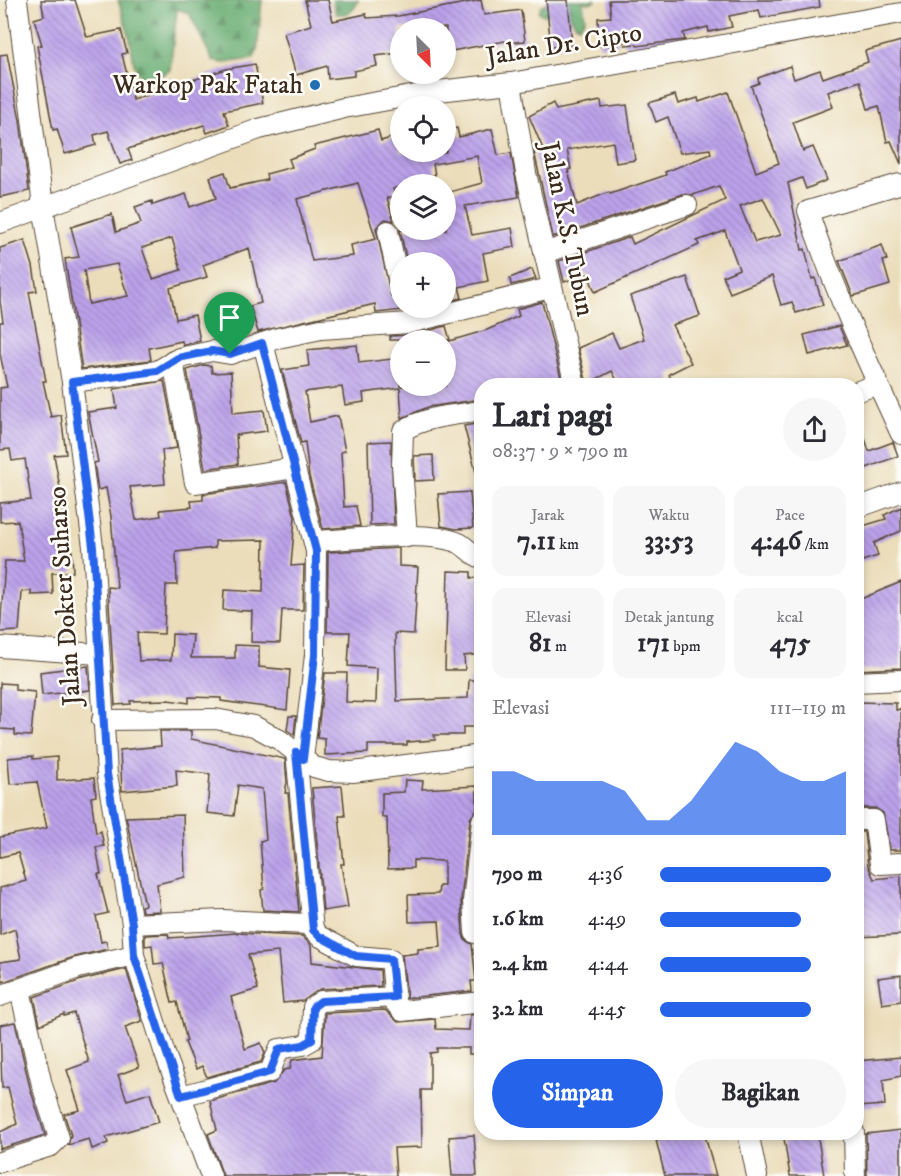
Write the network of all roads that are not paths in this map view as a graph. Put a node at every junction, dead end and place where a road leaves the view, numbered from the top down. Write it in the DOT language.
graph roads {
  1 [pos="17,0"];
  2 [pos="901,13"];
  3 [pos="511,83"];
  4 [pos="899,183"];
  5 [pos="687,205"];
  6 [pos="43,206"];
  7 [pos="0,223"];
  8 [pos="388,231"];
  9 [pos="392,252"];
  10 [pos="543,253"];
  11 [pos="550,288"];
  12 [pos="456,306"];
  13 [pos="390,318"];
  14 [pos="262,343"];
  15 [pos="173,361"];
  16 [pos="572,378"];
  17 [pos="72,382"];
  18 [pos="878,384"];
  19 [pos="864,389"];
  20 [pos="474,412"];
  21 [pos="901,434"];
  22 [pos="295,468"];
  23 [pos="901,492"];
  24 [pos="864,505"];
  25 [pos="407,537"];
  26 [pos="314,542"];
  27 [pos="474,556"];
  28 [pos="0,647"];
  29 [pos="98,654"];
  30 [pos="901,680"];
  31 [pos="864,682"];
  32 [pos="102,720"];
  33 [pos="300,755"];
  34 [pos="474,756"];
  35 [pos="864,820"];
  36 [pos="901,863"];
  37 [pos="474,892"];
  38 [pos="474,917"];
  39 [pos="132,924"];
  40 [pos="313,930"];
  41 [pos="134,955"];
  42 [pos="20,990"];
  43 [pos="0,996"];
  44 [pos="395,997"];
  45 [pos="474,1003"];
  46 [pos="181,1096"];
  47 [pos="750,1140"];
  48 [pos="854,1140"];
  49 [pos="0,1162"];
  50 [pos="211,1176"];
  51 [pos="757,1176"];
  52 [pos="855,1176"];
  1 -- 6 [label="street, Jalan Dokter Suharso"];
  2 -- 3 [label="street, Jalan Dr. Cipto"];
  3 -- 6 [label="street, Jalan Dr. Cipto"];
  3 -- 10 [label="street, Jalan K.S. Tubun"];
  4 -- 18 [label="street"];
  5 -- 10 [label="street"];
  6 -- 7 [label="street, Jalan Dr. Cipto"];
  6 -- 17 [label="street, Jalan Dokter Suharso"];
  8 -- 9 [label="street"];
  10 -- 11 [label="street, Jalan K.S. Tubun"];
  11 -- 12 [label="street"];
  11 -- 16 [label="street, Jalan K.S. Tubun"];
  13 -- 14 [label="street"];
  14 -- 15 [label="street"];
  14 -- 22 [label="street"];
  15 -- 17 [label="street"];
  15 -- 22 [label="street"];
  17 -- 29 [label="street, Jalan Dokter Suharso"];
  18 -- 19 [label="street"];
  18 -- 21 [label="street"];
  20 -- 25 [label="street"];
  22 -- 26 [label="street"];
  23 -- 24 [label="street"];
  25 -- 26 [label="street"];
  25 -- 27 [label="street"];
  26 -- 33 [label="street"];
  28 -- 29 [label="street"];
  29 -- 32 [label="street, Jalan Dokter Suharso"];
  30 -- 31 [label="street"];
  32 -- 33 [label="street"];
  32 -- 39 [label="street, Jalan Dokter Suharso"];
  33 -- 34 [label="street"];
  33 -- 40 [label="street"];
  35 -- 36 [label="street"];
  37 -- 38 [label="street"];
  39 -- 40 [label="street"];
  39 -- 41 [label="street, Jalan Dokter Suharso"];
  40 -- 44 [label="street"];
  41 -- 42 [label="street"];
  41 -- 46 [label="street, Jalan Dokter Suharso"];
  42 -- 43 [label="street"];
  42 -- 49 [label="street"];
  44 -- 45 [label="street"];
  44 -- 46 [label="street"];
  46 -- 50 [label="street, Jalan Dokter Suharso"];
  47 -- 51 [label="street"];
  48 -- 52 [label="street"];
}
